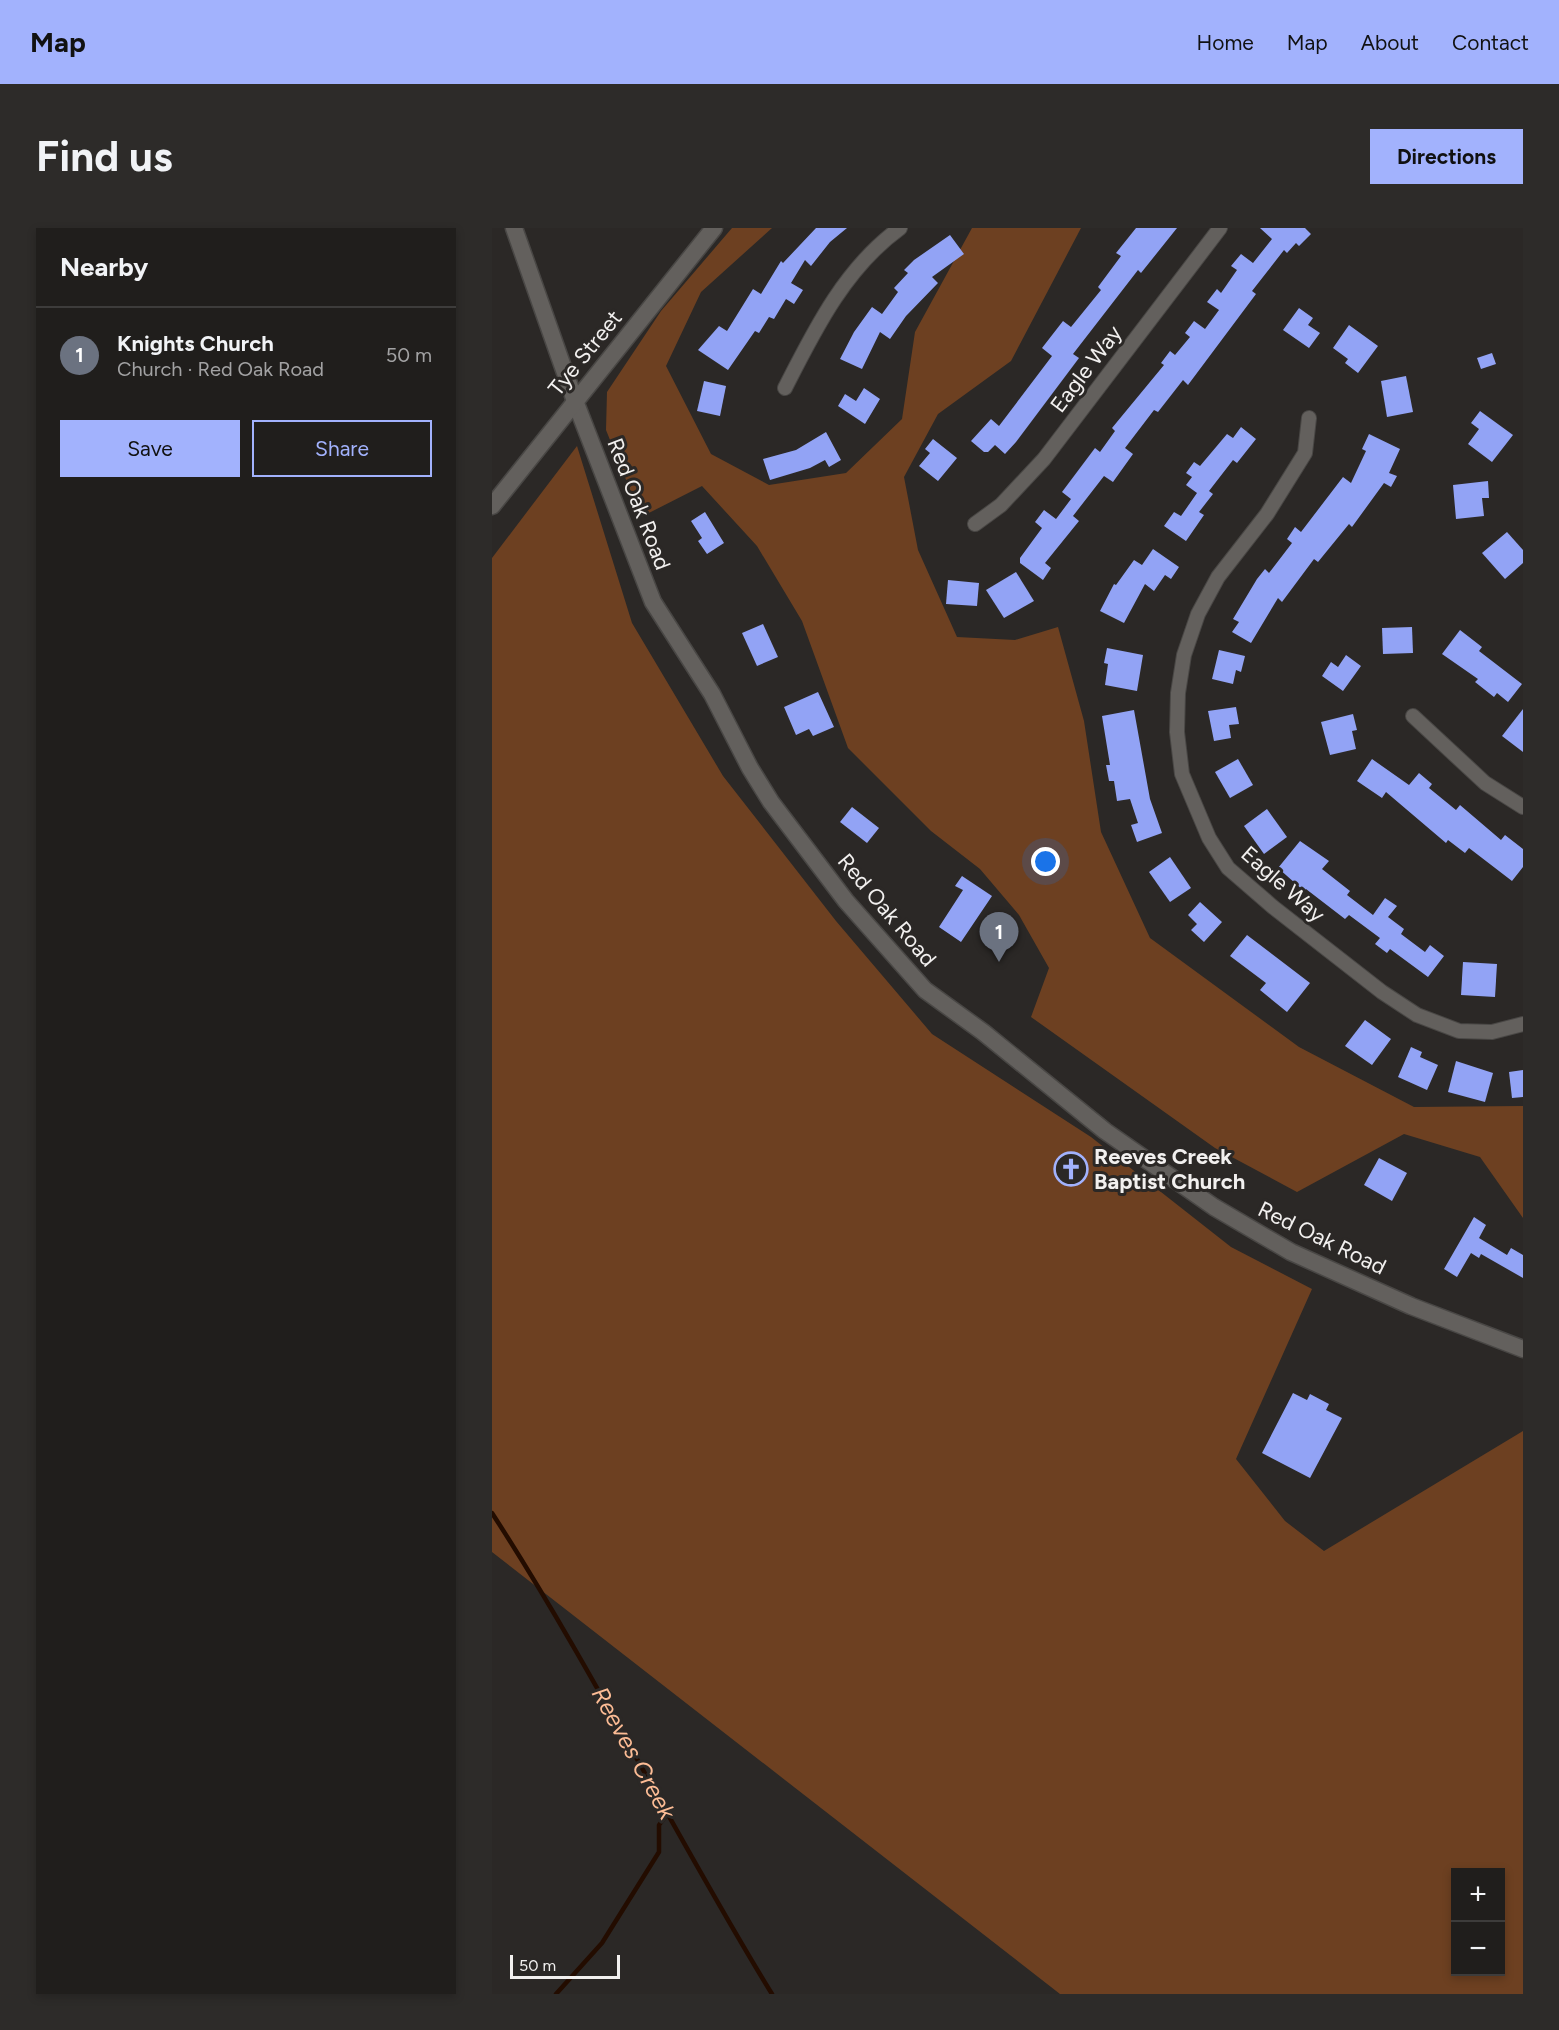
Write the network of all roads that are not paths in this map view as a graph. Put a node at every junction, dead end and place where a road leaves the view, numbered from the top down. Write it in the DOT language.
graph roads {
  1 [pos="514,228"];
  2 [pos="714,228"];
  3 [pos="900,228"];
  4 [pos="1220,228"];
  5 [pos="785,388"];
  6 [pos="575,401"];
  7 [pos="1309,418"];
  8 [pos="492,506"];
  9 [pos="975,524"];
  10 [pos="1413,716"];
  11 [pos="1523,807"];
  12 [pos="1523,1023"];
  13 [pos="1523,1348"];
  1 -- 6 [label="street, Red Oak Road"];
  2 -- 6 [label="street, Tye Street"];
  3 -- 5 [label="street"];
  4 -- 9 [label="street, Eagle Way"];
  6 -- 8 [label="street, Tye Street"];
  6 -- 13 [label="street, Red Oak Road"];
  7 -- 12 [label="street, Eagle Way"];
  10 -- 11 [label="street"];
}
